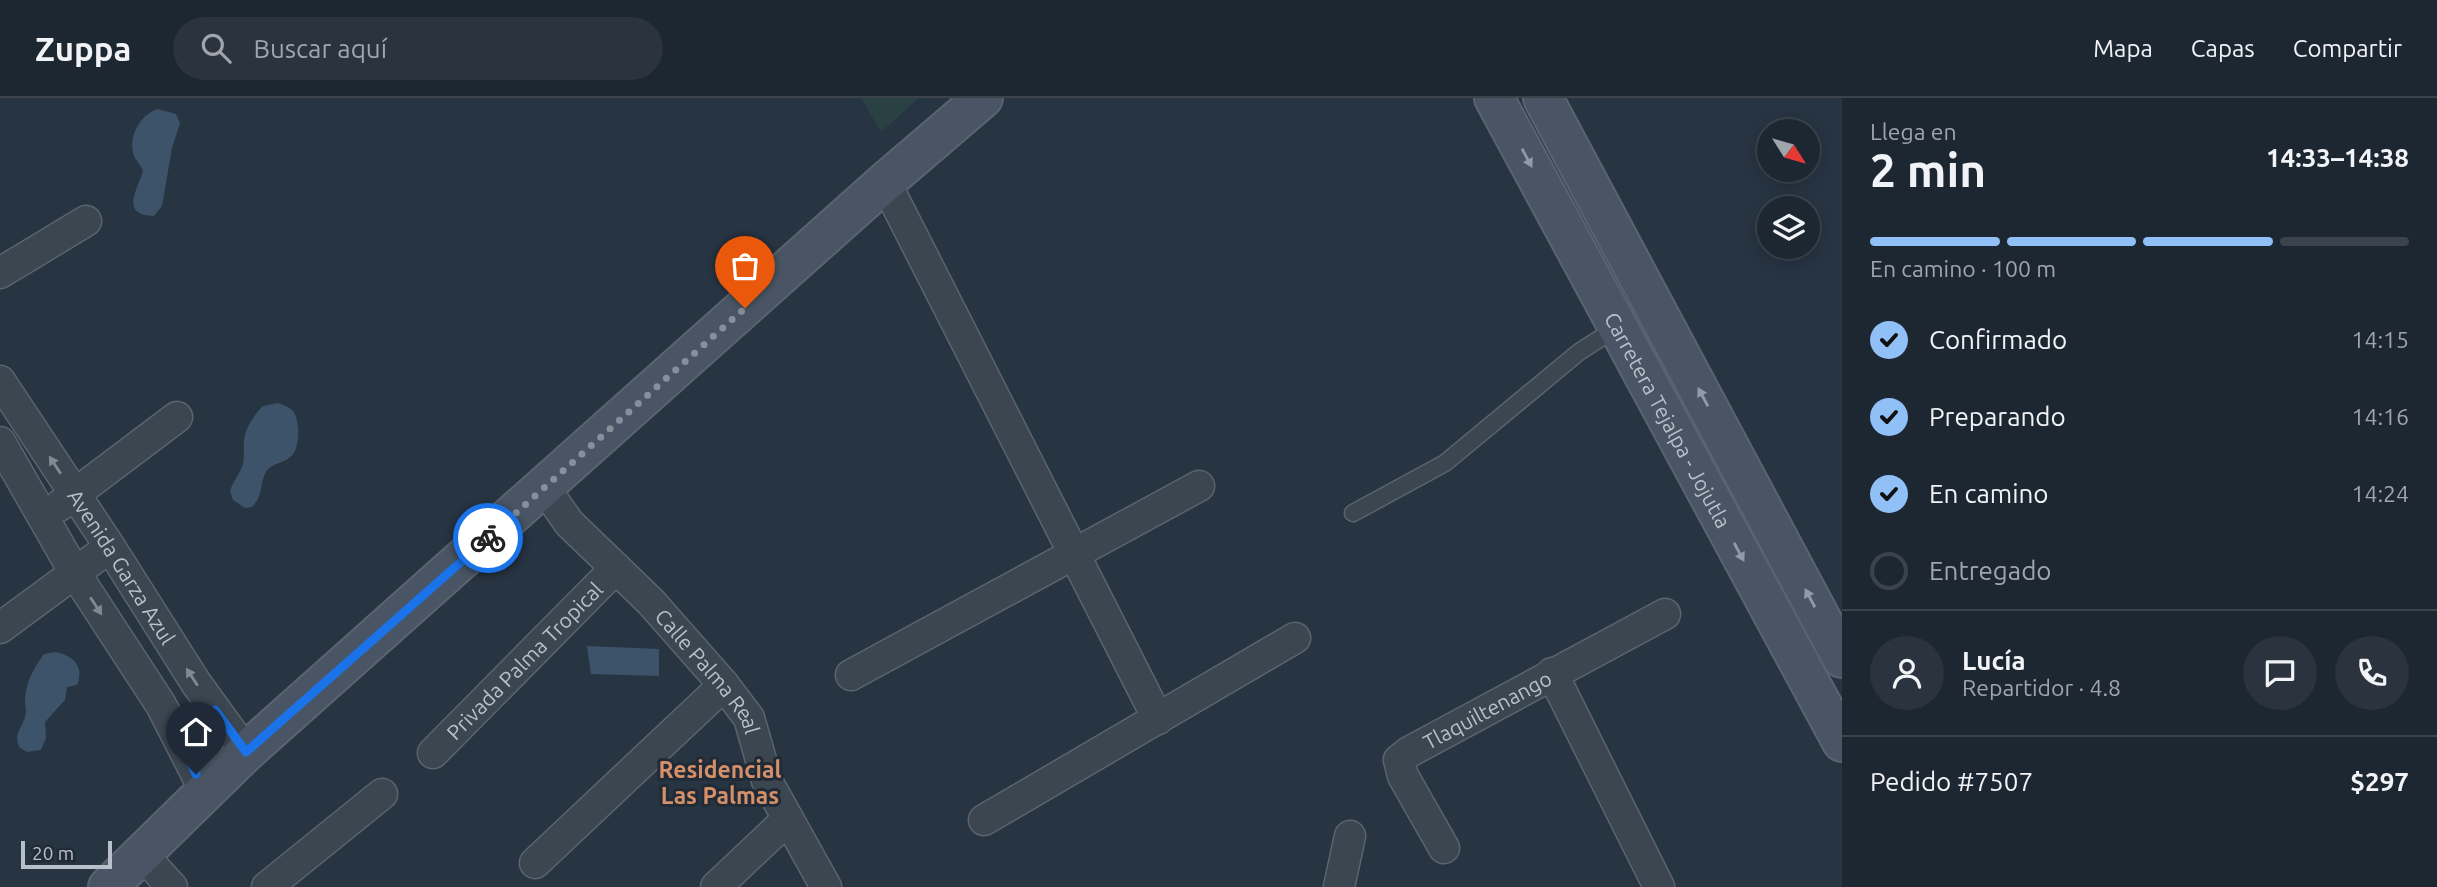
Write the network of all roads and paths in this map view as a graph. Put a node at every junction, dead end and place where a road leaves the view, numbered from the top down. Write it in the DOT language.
graph roads {
  1 [pos="984,98"];
  2 [pos="1494,98"];
  3 [pos="1543,98"];
  4 [pos="885,182"];
  5 [pos="86,221"];
  6 [pos="0,272"];
  7 [pos="1618,327"];
  8 [pos="0,381"];
  9 [pos="177,417"];
  10 [pos="0,442"];
  11 [pos="1199,486"];
  12 [pos="544,487"];
  13 [pos="74,494"];
  14 [pos="1353,513"];
  15 [pos="43,520"];
  16 [pos="110,547"];
  17 [pos="1074,554"];
  18 [pos="616,568"];
  19 [pos="75,573"];
  20 [pos="1665,614"];
  21 [pos="0,628"];
  22 [pos="1295,638"];
  23 [pos="1842,658"];
  24 [pos="1552,673"];
  25 [pos="851,676"];
  26 [pos="724,685"];
  27 [pos="215,710"];
  28 [pos="1158,719"];
  29 [pos="178,739"];
  30 [pos="1842,742"];
  31 [pos="246,752"];
  32 [pos="433,753"];
  33 [pos="205,791"];
  34 [pos="382,794"];
  35 [pos="788,819"];
  36 [pos="984,820"];
  37 [pos="1350,836"];
  38 [pos="1444,848"];
  39 [pos="142,854"];
  40 [pos="535,863"];
  41 [pos="108,887"];
  42 [pos="172,887"];
  43 [pos="267,887"];
  44 [pos="716,887"];
  45 [pos="826,887"];
  46 [pos="1339,887"];
  47 [pos="1659,887"];
  1 -- 4 [label="main road"];
  2 -- 7 [label="main road, Carretera Tejalpa - Jojutla, one-way"];
  23 -- 3 [label="main road, Carretera Tejalpa - Jojutla, one-way"];
  4 -- 12 [label="main road"];
  4 -- 17 [label="street"];
  5 -- 6 [label="street"];
  7 -- 14 [label="lane"];
  7 -- 30 [label="main road, Carretera Tejalpa - Jojutla, one-way"];
  13 -- 8 [label="street, Avenida Garza Azul, one-way"];
  9 -- 13 [label="street"];
  10 -- 15 [label="street, Avenida Garza Azul"];
  11 -- 17 [label="street"];
  12 -- 18 [label="street, Calle Palma Real"];
  12 -- 31 [label="main road"];
  13 -- 15 [label="street"];
  13 -- 16 [label="street, Avenida Garza Azul"];
  15 -- 19 [label="street, Avenida Garza Azul"];
  16 -- 19 [label="street"];
  27 -- 16 [label="street, Avenida Garza Azul, one-way"];
  17 -- 25 [label="street"];
  17 -- 28 [label="street"];
  18 -- 26 [label="street, Calle Palma Real"];
  18 -- 32 [label="street, Privada Palma Tropical"];
  19 -- 21 [label="street"];
  19 -- 29 [label="street, Avenida Garza Azul, one-way"];
  20 -- 24 [label="street, Tlaquiltenango"];
  22 -- 28 [label="street"];
  24 -- 38 [label="street, Tlaquiltenango"];
  24 -- 47 [label="street"];
  26 -- 35 [label="street, Calle Palma Real"];
  26 -- 40 [label="street"];
  27 -- 29 [label="street"];
  27 -- 31 [label="street, Avenida Garza Azul"];
  28 -- 36 [label="street"];
  29 -- 33 [label="street, Avenida Garza Azul"];
  31 -- 33 [label="main road"];
  33 -- 39 [label="main road"];
  34 -- 43 [label="street"];
  35 -- 44 [label="street"];
  35 -- 45 [label="street, Calle Palma Real"];
  37 -- 46 [label="street"];
  39 -- 41 [label="main road"];
  39 -- 42 [label="street"];
}
